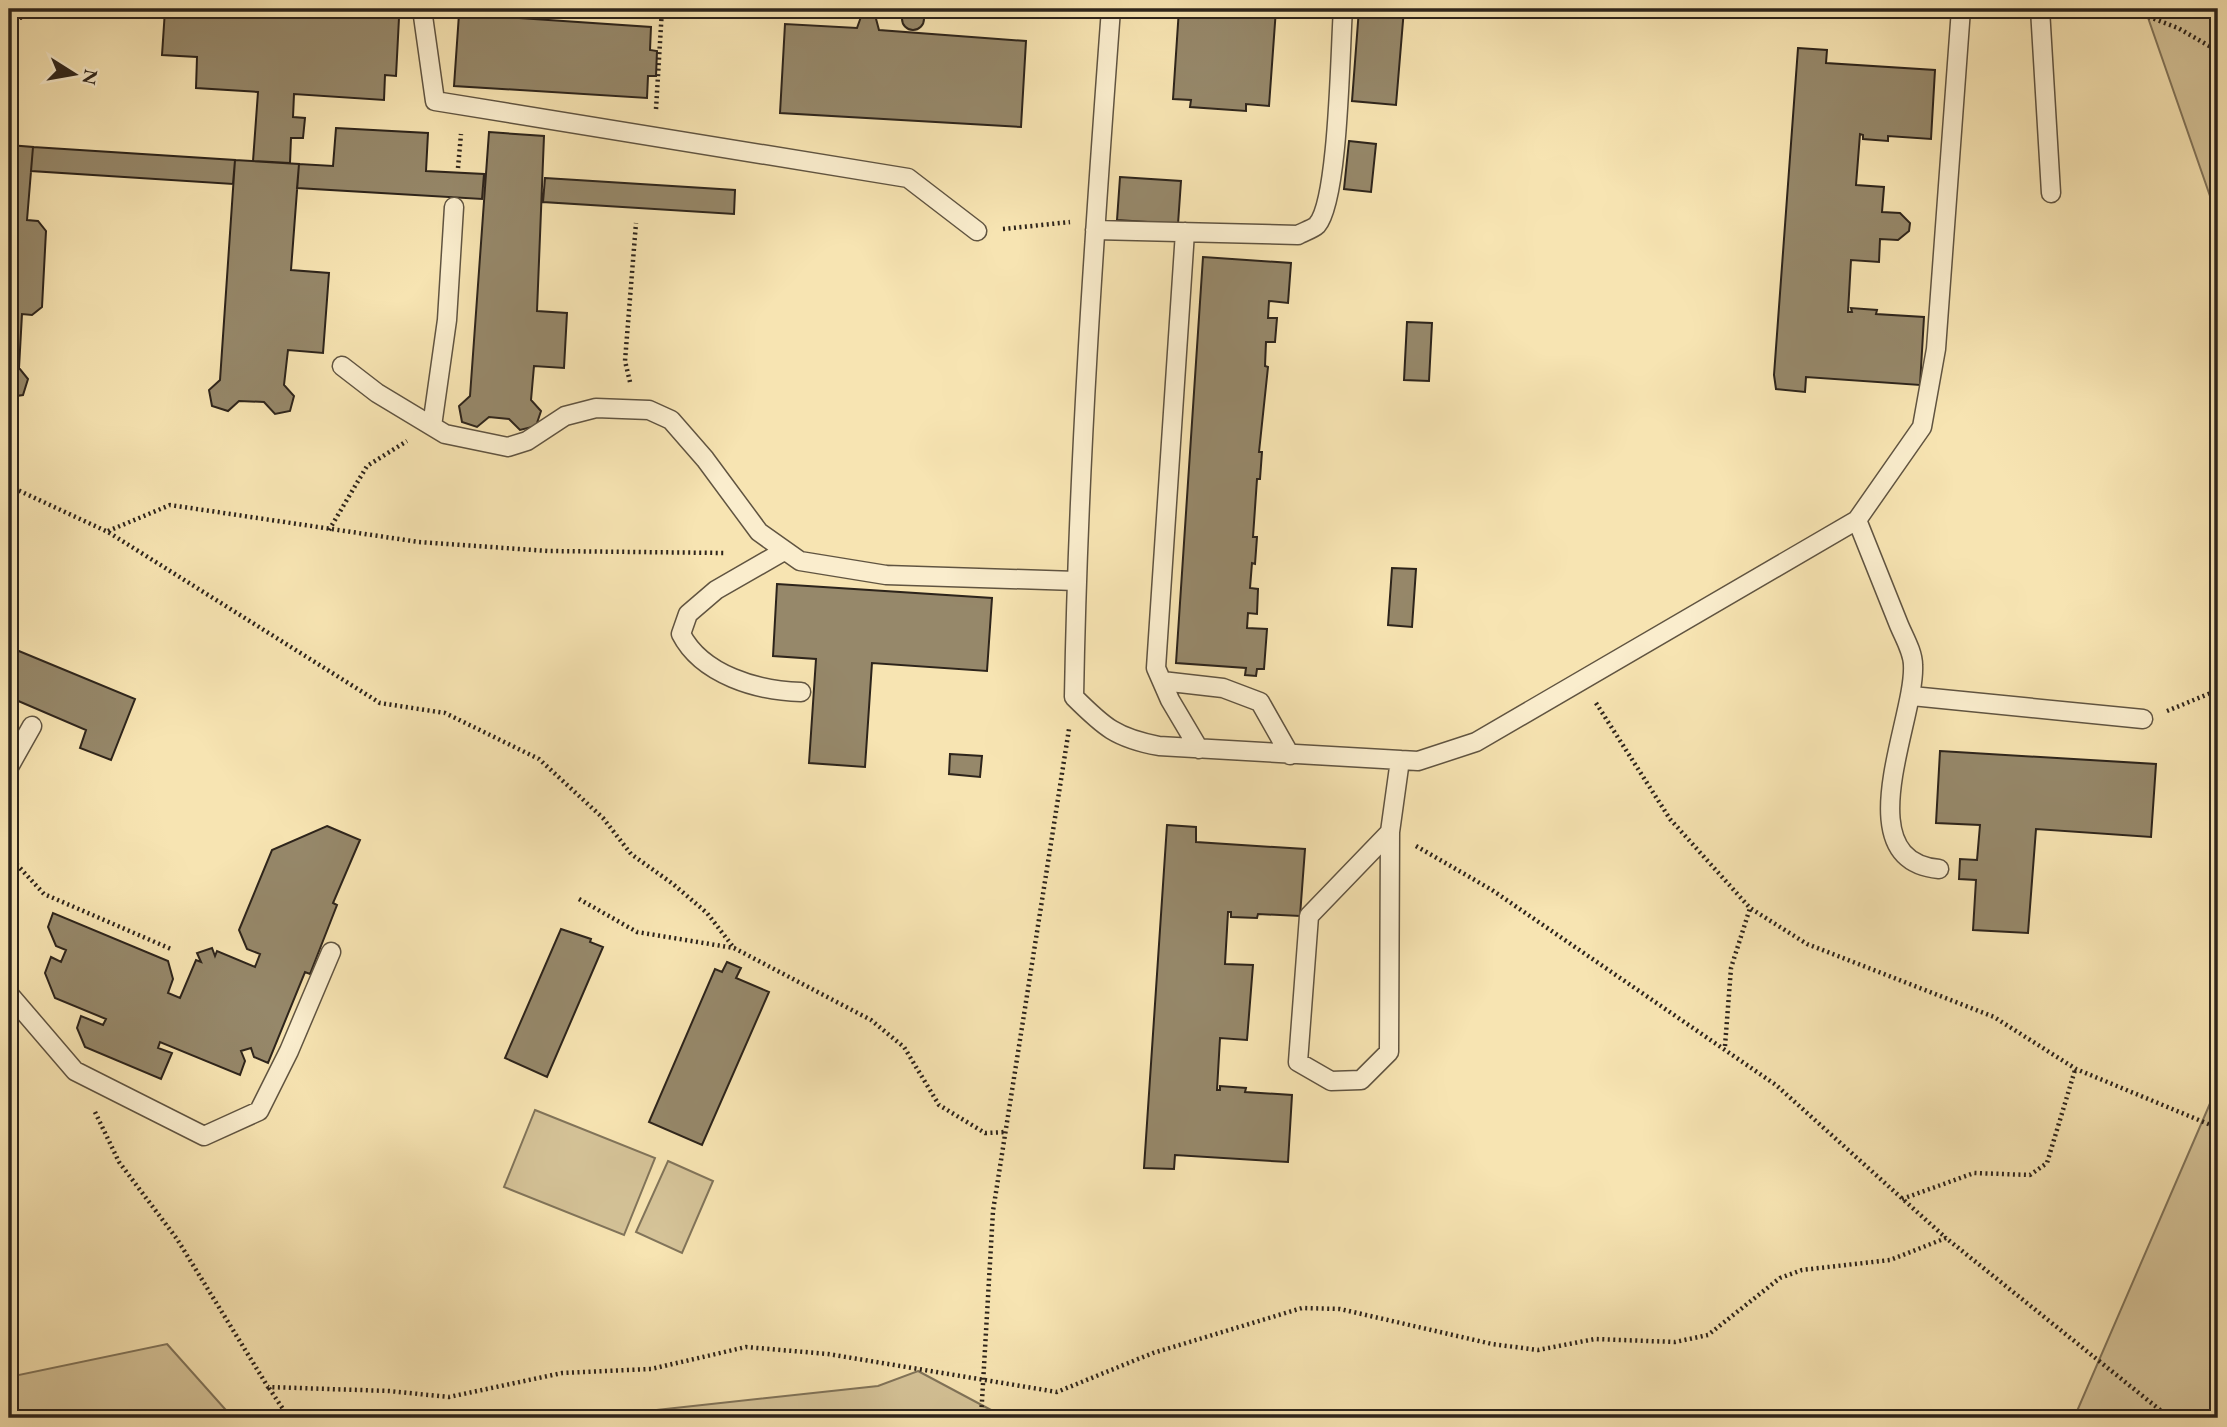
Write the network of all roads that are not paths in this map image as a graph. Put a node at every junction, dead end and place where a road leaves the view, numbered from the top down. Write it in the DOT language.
graph roads {
  1 [pos="422,9"];
  2 [pos="1111,9"];
  3 [pos="1343,9"];
  4 [pos="1961,9"];
  5 [pos="2040,9"];
  6 [pos="2051,193"];
  7 [pos="454,207"];
  8 [pos="1095,225"];
  9 [pos="977,231"];
  10 [pos="1185,232"];
  11 [pos="342,366"];
  12 [pos="432,426"];
  13 [pos="1857,520"];
  14 [pos="784,551"];
  15 [pos="1076,581"];
  16 [pos="1162,681"];
  17 [pos="801,692"];
  18 [pos="1912,696"];
  19 [pos="2143,719"];
  20 [pos="32,726"];
  21 [pos="1199,749"];
  22 [pos="1290,755"];
  23 [pos="1400,760"];
  24 [pos="9,767"];
  25 [pos="1390,832"];
  26 [pos="1939,869"];
  27 [pos="331,952"];
  28 [pos="9,994"];
  1 -- 9 [label="lane"];
  2 -- 8 [label="lane"];
  3 -- 10 [label="lane"];
  4 -- 13 [label="lane"];
  5 -- 6 [label="lane"];
  7 -- 12 [label="lane"];
  8 -- 10 [label="lane"];
  8 -- 15 [label="lane"];
  10 -- 16 [label="lane"];
  11 -- 12 [label="lane"];
  12 -- 14 [label="lane"];
  13 -- 18 [label="lane"];
  13 -- 23 [label="lane"];
  14 -- 15 [label="lane"];
  14 -- 17 [label="lane"];
  15 -- 21 [label="lane"];
  16 -- 21 [label="lane"];
  16 -- 22 [label="lane"];
  18 -- 19 [label="lane"];
  18 -- 26 [label="lane"];
  20 -- 24 [label="lane"];
  21 -- 22 [label="lane"];
  22 -- 23 [label="lane"];
  23 -- 25 [label="lane"];
  25 -- 25 [label="lane"];
  27 -- 28 [label="lane"];
}
